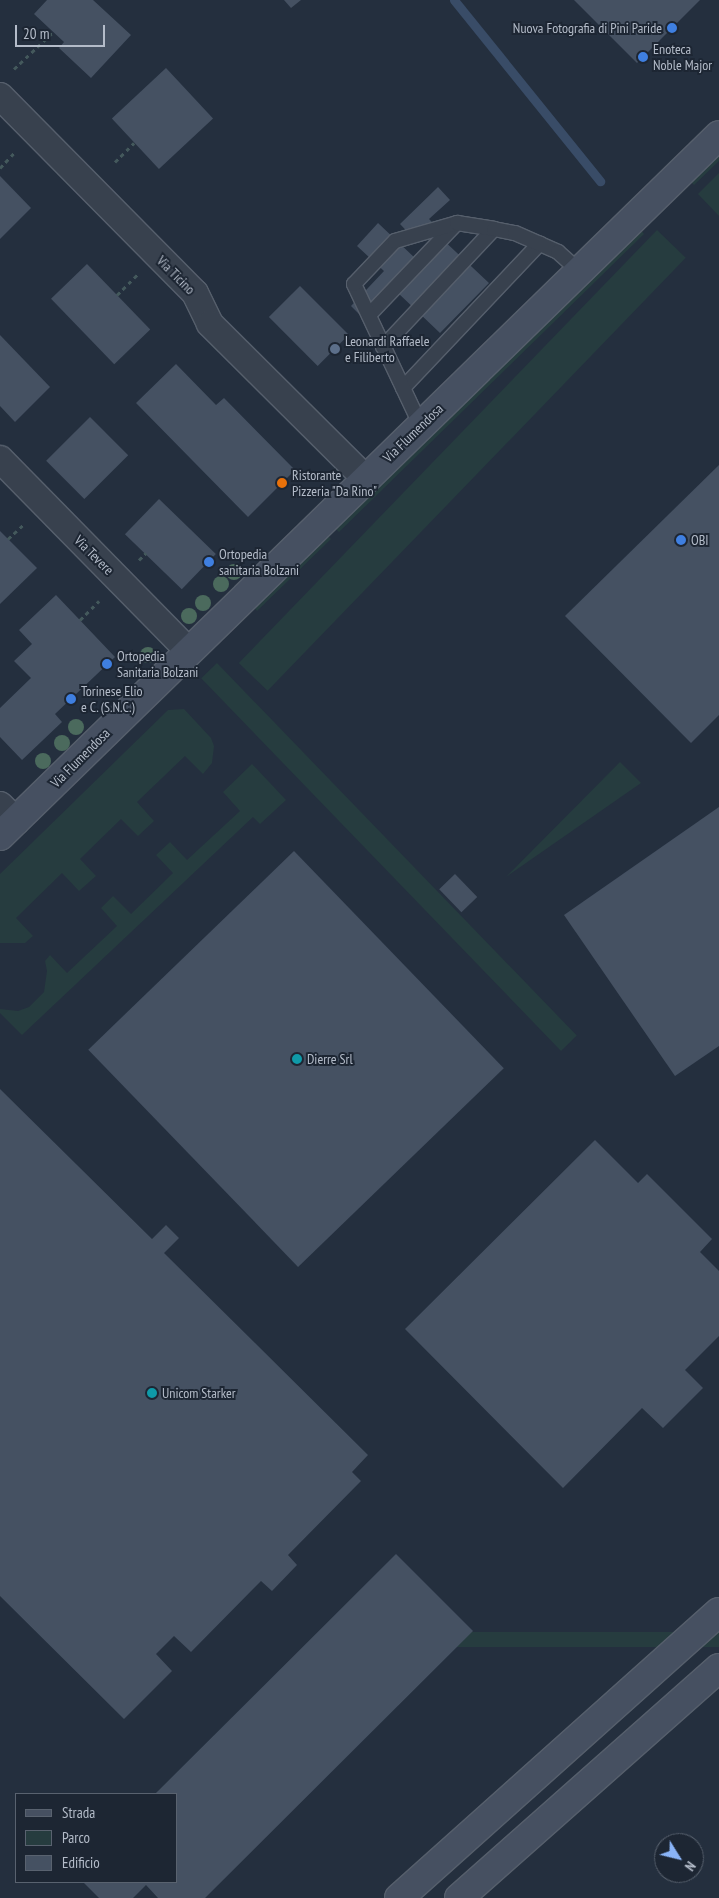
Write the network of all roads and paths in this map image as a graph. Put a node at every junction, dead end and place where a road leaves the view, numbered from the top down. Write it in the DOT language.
graph roads {
  1 [pos="53,32"];
  2 [pos="14,69"];
  3 [pos="0,96"];
  4 [pos="719,135"];
  5 [pos="134,143"];
  6 [pos="20,148"];
  7 [pos="115,162"];
  8 [pos="0,168"];
  9 [pos="456,223"];
  10 [pos="494,229"];
  11 [pos="540,243"];
  12 [pos="141,271"];
  13 [pos="579,271"];
  14 [pos="117,295"];
  15 [pos="369,315"];
  16 [pos="384,347"];
  17 [pos="403,388"];
  18 [pos="421,426"];
  19 [pos="0,459"];
  20 [pos="366,479"];
  21 [pos="30,518"];
  22 [pos="8,539"];
  23 [pos="105,595"];
  24 [pos="80,620"];
  25 [pos="189,651"];
  26 [pos="5,821"];
  27 [pos="719,1612"];
  28 [pos="719,1668"];
  29 [pos="399,1898"];
  30 [pos="459,1898"];
  1 -- 2 [label="path"];
  3 -- 20 [label="street, Via Ticino"];
  4 -- 13 [label="street, Via Flumendosa"];
  5 -- 7 [label="path"];
  6 -- 8 [label="path"];
  9 -- 10 [label="lane"];
  9 -- 15 [label="lane"];
  9 -- 15 [label="lane"];
  10 -- 11 [label="lane"];
  10 -- 16 [label="lane"];
  11 -- 13 [label="lane"];
  11 -- 17 [label="lane"];
  12 -- 14 [label="path"];
  13 -- 18 [label="street, Via Flumendosa"];
  15 -- 16 [label="lane"];
  16 -- 17 [label="lane"];
  17 -- 18 [label="lane"];
  18 -- 20 [label="street, Via Flumendosa"];
  19 -- 25 [label="street, Via Tevere"];
  20 -- 25 [label="street, Via Flumendosa"];
  21 -- 22 [label="path"];
  23 -- 24 [label="path"];
  25 -- 26 [label="street, Via Flumendosa"];
  27 -- 29 [label="street"];
  28 -- 30 [label="street"];
}
